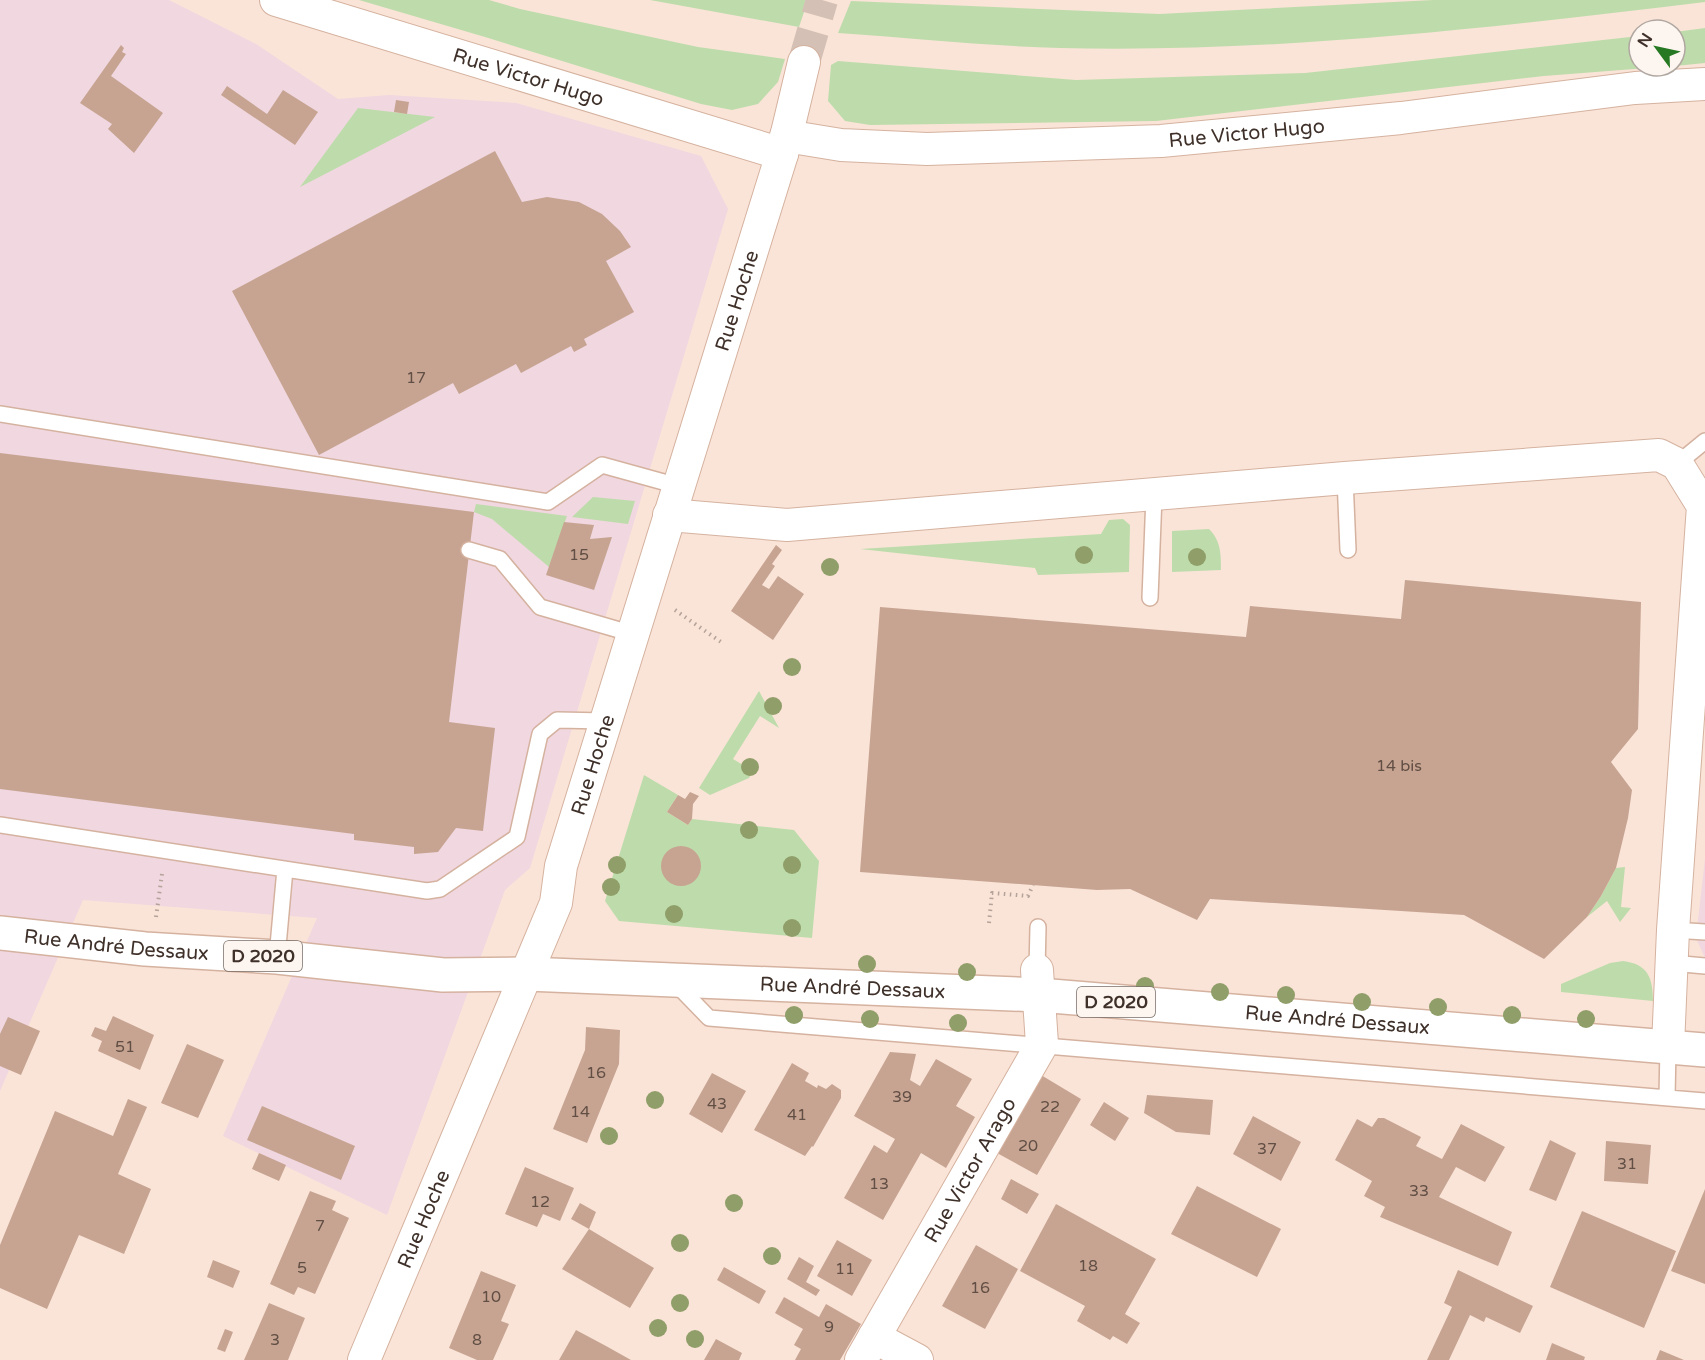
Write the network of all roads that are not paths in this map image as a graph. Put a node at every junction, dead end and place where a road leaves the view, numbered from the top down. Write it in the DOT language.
graph roads {
  1 [pos="276,0"];
  2 [pos="804,62"];
  3 [pos="1705,84"];
  4 [pos="784,145"];
  5 [pos="0,414"];
  6 [pos="1705,441"];
  7 [pos="1677,464"];
  8 [pos="1345,478"];
  9 [pos="1154,496"];
  10 [pos="674,500"];
  11 [pos="469,550"];
  12 [pos="1348,550"];
  13 [pos="1150,598"];
  14 [pos="633,634"];
  15 [pos="606,721"];
  16 [pos="0,825"];
  17 [pos="285,869"];
  18 [pos="1038,927"];
  19 [pos="1673,930"];
  20 [pos="1705,932"];
  21 [pos="0,933"];
  22 [pos="277,957"];
  23 [pos="1672,963"];
  24 [pos="1705,966"];
  25 [pos="526,974"];
  26 [pos="674,981"];
  27 [pos="1038,983"];
  28 [pos="1042,1044"];
  29 [pos="1668,1046"];
  30 [pos="1705,1050"];
  31 [pos="1667,1098"];
  32 [pos="1705,1101"];
  33 [pos="868,1348"];
  34 [pos="364,1360"];
  35 [pos="917,1360"];
  1 -- 4 [label="street, Rue Victor Hugo"];
  2 -- 4 [label="street, Rue Hoche"];
  3 -- 4 [label="street, Rue Victor Hugo"];
  4 -- 10 [label="street, Rue Hoche"];
  5 -- 10 [label="lane"];
  6 -- 7 [label="lane"];
  7 -- 8 [label="street"];
  7 -- 19 [label="street"];
  8 -- 9 [label="street"];
  8 -- 12 [label="lane"];
  9 -- 10 [label="street"];
  9 -- 13 [label="lane"];
  10 -- 14 [label="street, Rue Hoche"];
  11 -- 14 [label="lane"];
  14 -- 15 [label="street, Rue Hoche"];
  15 -- 17 [label="lane"];
  15 -- 25 [label="street, Rue Hoche"];
  16 -- 17 [label="lane"];
  17 -- 22 [label="lane"];
  18 -- 27 [label="lane"];
  19 -- 20 [label="lane"];
  19 -- 23 [label="street"];
  21 -- 22 [label="main road, Rue André Dessaux / D 2020"];
  22 -- 25 [label="main road, Rue André Dessaux / D 2020"];
  23 -- 24 [label="lane"];
  23 -- 29 [label="street"];
  25 -- 26 [label="main road, Rue André Dessaux / D 2020"];
  25 -- 34 [label="street, Rue Hoche"];
  26 -- 27 [label="main road, Rue André Dessaux / D 2020"];
  26 -- 28 [label="lane"];
  27 -- 28 [label="street"];
  27 -- 29 [label="main road, Rue André Dessaux / D 2020"];
  28 -- 31 [label="lane"];
  28 -- 33 [label="street, Rue Victor Arago"];
  29 -- 30 [label="main road, Rue André Dessaux / D 2020"];
  29 -- 31 [label="lane"];
  31 -- 32 [label="lane"];
  33 -- 35 [label="street"];
}
